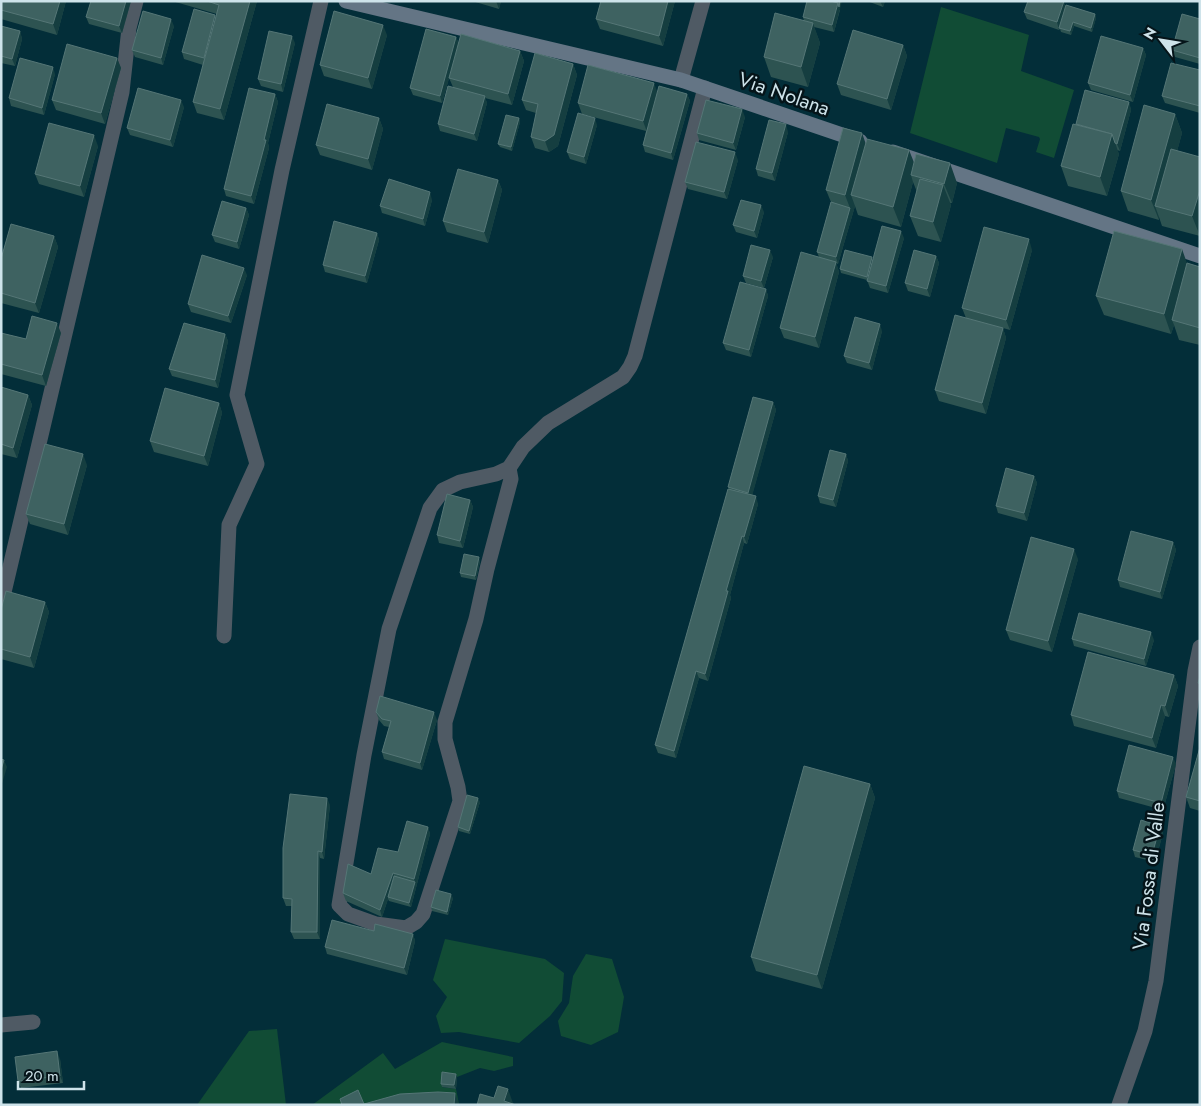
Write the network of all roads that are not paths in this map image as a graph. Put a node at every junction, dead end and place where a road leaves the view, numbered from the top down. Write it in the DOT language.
graph roads {
  1 [pos="136,1"];
  2 [pos="321,1"];
  3 [pos="346,1"];
  4 [pos="703,1"];
  5 [pos="681,80"];
  6 [pos="705,88"];
  7 [pos="1200,256"];
  8 [pos="509,468"];
  9 [pos="1,605"];
  10 [pos="224,636"];
  11 [pos="1200,647"];
  12 [pos="33,1022"];
  13 [pos="1,1025"];
  14 [pos="1119,1105"];
  1 -- 9 [label="street"];
  2 -- 10 [label="street"];
  3 -- 5 [label="street, Via Nolana"];
  4 -- 5 [label="street"];
  5 -- 6 [label="street, Via Nolana"];
  6 -- 7 [label="street, Via Nolana"];
  6 -- 8 [label="street"];
  8 -- 8 [label="street"];
  11 -- 14 [label="street, Via Fossa di Valle"];
  12 -- 13 [label="street"];
}
